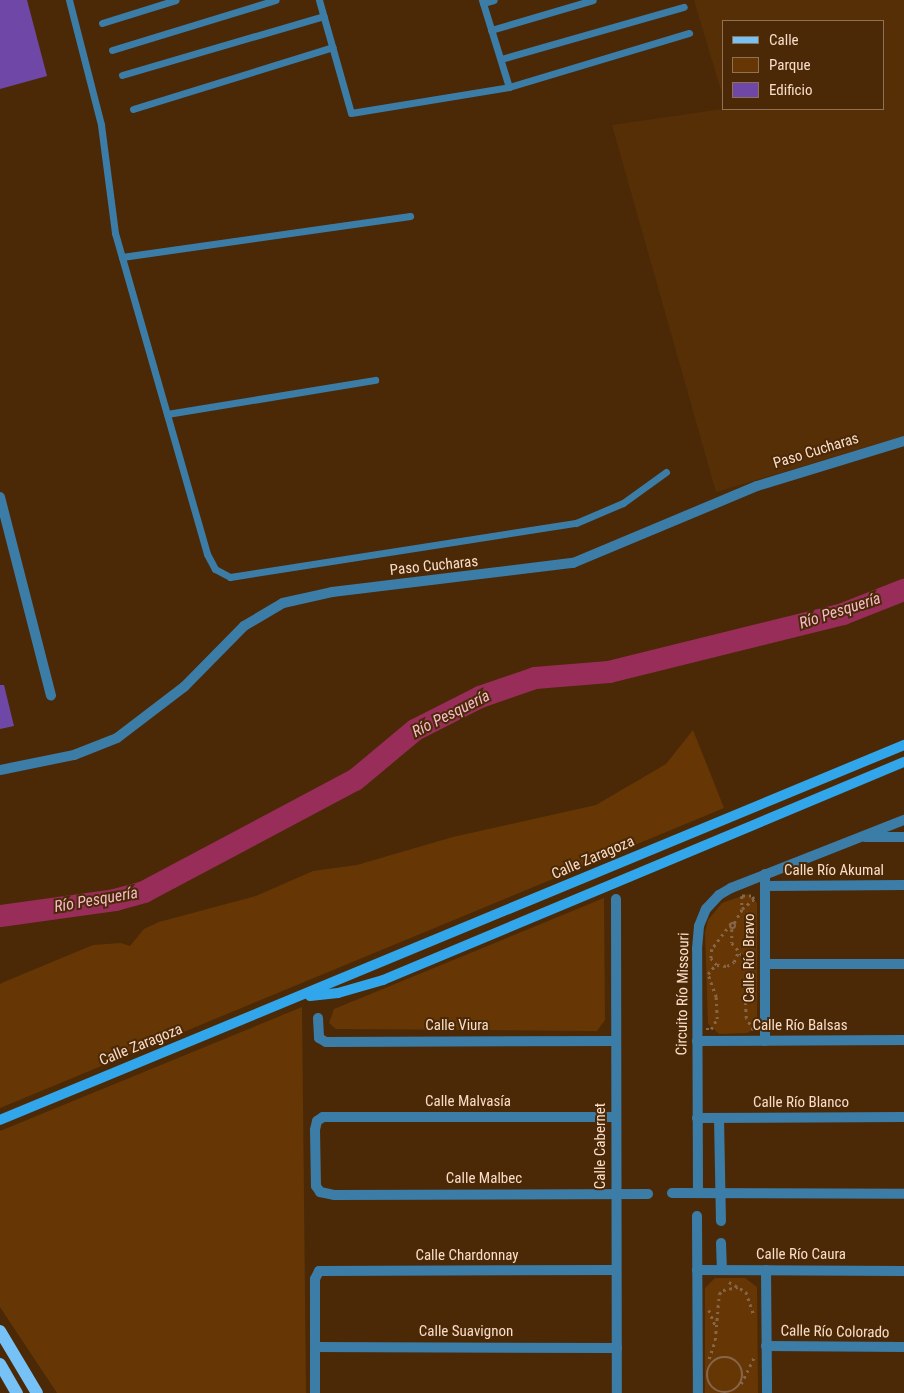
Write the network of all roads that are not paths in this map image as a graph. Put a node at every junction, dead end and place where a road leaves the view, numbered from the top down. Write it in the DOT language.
graph roads {
  1 [pos="69,0"];
  2 [pos="176,0"];
  3 [pos="276,0"];
  4 [pos="319,0"];
  5 [pos="494,0"];
  6 [pos="593,0"];
  7 [pos="482,2"];
  8 [pos="684,7"];
  9 [pos="324,16"];
  10 [pos="102,23"];
  11 [pos="491,30"];
  12 [pos="689,33"];
  13 [pos="333,48"];
  14 [pos="112,50"];
  15 [pos="501,59"];
  16 [pos="122,75"];
  17 [pos="509,87"];
  18 [pos="132,109"];
  19 [pos="410,216"];
  20 [pos="122,257"];
  21 [pos="375,380"];
  22 [pos="167,414"];
  23 [pos="904,440"];
  24 [pos="666,472"];
  25 [pos="0,497"];
  26 [pos="51,696"];
  27 [pos="904,746"];
  28 [pos="904,762"];
  29 [pos="0,770"];
  30 [pos="904,820"];
  31 [pos="859,837"];
  32 [pos="904,837"];
  33 [pos="616,865"];
  34 [pos="765,874"];
  35 [pos="622,880"];
  36 [pos="765,886"];
  37 [pos="904,886"];
  38 [pos="616,899"];
  39 [pos="765,964"];
  40 [pos="904,964"];
  41 [pos="294,998"];
  42 [pos="318,1018"];
  43 [pos="904,1040"];
  44 [pos="616,1041"];
  45 [pos="765,1041"];
  46 [pos="697,1042"];
  47 [pos="616,1117"];
  48 [pos="904,1117"];
  49 [pos="698,1118"];
  50 [pos="720,1118"];
  51 [pos="0,1120"];
  52 [pos="320,1192"];
  53 [pos="672,1193"];
  54 [pos="698,1193"];
  55 [pos="720,1193"];
  56 [pos="616,1194"];
  57 [pos="648,1194"];
  58 [pos="904,1194"];
  59 [pos="697,1216"];
  60 [pos="721,1221"];
  61 [pos="721,1243"];
  62 [pos="616,1270"];
  63 [pos="697,1270"];
  64 [pos="766,1270"];
  65 [pos="904,1271"];
  66 [pos="723,1275"];
  67 [pos="0,1331"];
  68 [pos="766,1346"];
  69 [pos="315,1347"];
  70 [pos="904,1347"];
  71 [pos="616,1348"];
  72 [pos="0,1364"];
  73 [pos="17,1393"];
  74 [pos="37,1393"];
  75 [pos="315,1393"];
  76 [pos="617,1393"];
  77 [pos="698,1393"];
  78 [pos="767,1393"];
  1 -- 20 [label="lane"];
  2 -- 10 [label="lane"];
  3 -- 14 [label="lane"];
  4 -- 9 [label="lane"];
  5 -- 7 [label="lane"];
  6 -- 11 [label="lane"];
  7 -- 11 [label="lane"];
  8 -- 15 [label="lane"];
  9 -- 13 [label="lane"];
  9 -- 16 [label="lane"];
  11 -- 15 [label="lane"];
  12 -- 17 [label="lane"];
  13 -- 17 [label="lane"];
  13 -- 18 [label="lane"];
  15 -- 17 [label="lane"];
  19 -- 20 [label="lane"];
  20 -- 22 [label="lane"];
  21 -- 22 [label="lane"];
  22 -- 24 [label="lane"];
  23 -- 29 [label="street, Paso Cucharas"];
  25 -- 26 [label="street"];
  27 -- 33 [label="street, Calle Zaragoza"];
  28 -- 35 [label="street, Calle Zaragoza"];
  30 -- 31 [label="street, Circuito Río Missouri"];
  31 -- 32 [label="street, Circuito Río Missouri"];
  31 -- 34 [label="street, Circuito Río Missouri"];
  33 -- 35 [label="street"];
  33 -- 41 [label="street, Calle Zaragoza"];
  34 -- 36 [label="street, Calle Río Bravo"];
  34 -- 46 [label="street, Circuito Río Missouri"];
  35 -- 41 [label="street, Calle Zaragoza"];
  36 -- 37 [label="street, Calle Río Akumal"];
  36 -- 39 [label="street, Calle Río Bravo"];
  38 -- 44 [label="street, Calle Cabernet"];
  39 -- 40 [label="street"];
  39 -- 45 [label="street, Calle Río Bravo"];
  41 -- 51 [label="street, Calle Zaragoza"];
  42 -- 44 [label="street, Calle Viura"];
  43 -- 45 [label="street, Calle Río Balsas"];
  44 -- 47 [label="street, Calle Cabernet"];
  45 -- 46 [label="street, Calle Río Balsas"];
  46 -- 49 [label="street, Circuito Río Missouri"];
  47 -- 52 [label="street, Calle Malvasía"];
  47 -- 56 [label="street, Calle Cabernet"];
  48 -- 50 [label="street, Calle Río Blanco"];
  49 -- 50 [label="street, Calle Río Blanco"];
  49 -- 54 [label="street, Circuito Río Missouri"];
  50 -- 55 [label="street"];
  52 -- 56 [label="street, Calle Malbec"];
  53 -- 54 [label="street"];
  54 -- 55 [label="street"];
  55 -- 58 [label="street"];
  55 -- 60 [label="street"];
  56 -- 57 [label="street, Calle Malbec"];
  56 -- 62 [label="street, Calle Cabernet"];
  59 -- 63 [label="street"];
  61 -- 66 [label="street"];
  62 -- 69 [label="street, Calle Chardonnay"];
  62 -- 71 [label="street, Calle Cabernet"];
  63 -- 66 [label="street, Calle Río Caura"];
  63 -- 77 [label="street"];
  64 -- 65 [label="street, Calle Río Caura"];
  64 -- 66 [label="street, Calle Río Caura"];
  64 -- 68 [label="street"];
  67 -- 74 [label="main road"];
  68 -- 70 [label="street, Calle Río Colorado"];
  68 -- 78 [label="street"];
  69 -- 71 [label="street, Calle Suavignon"];
  69 -- 75 [label="street"];
  71 -- 76 [label="street, Calle Cabernet"];
  72 -- 73 [label="main road"];
}
